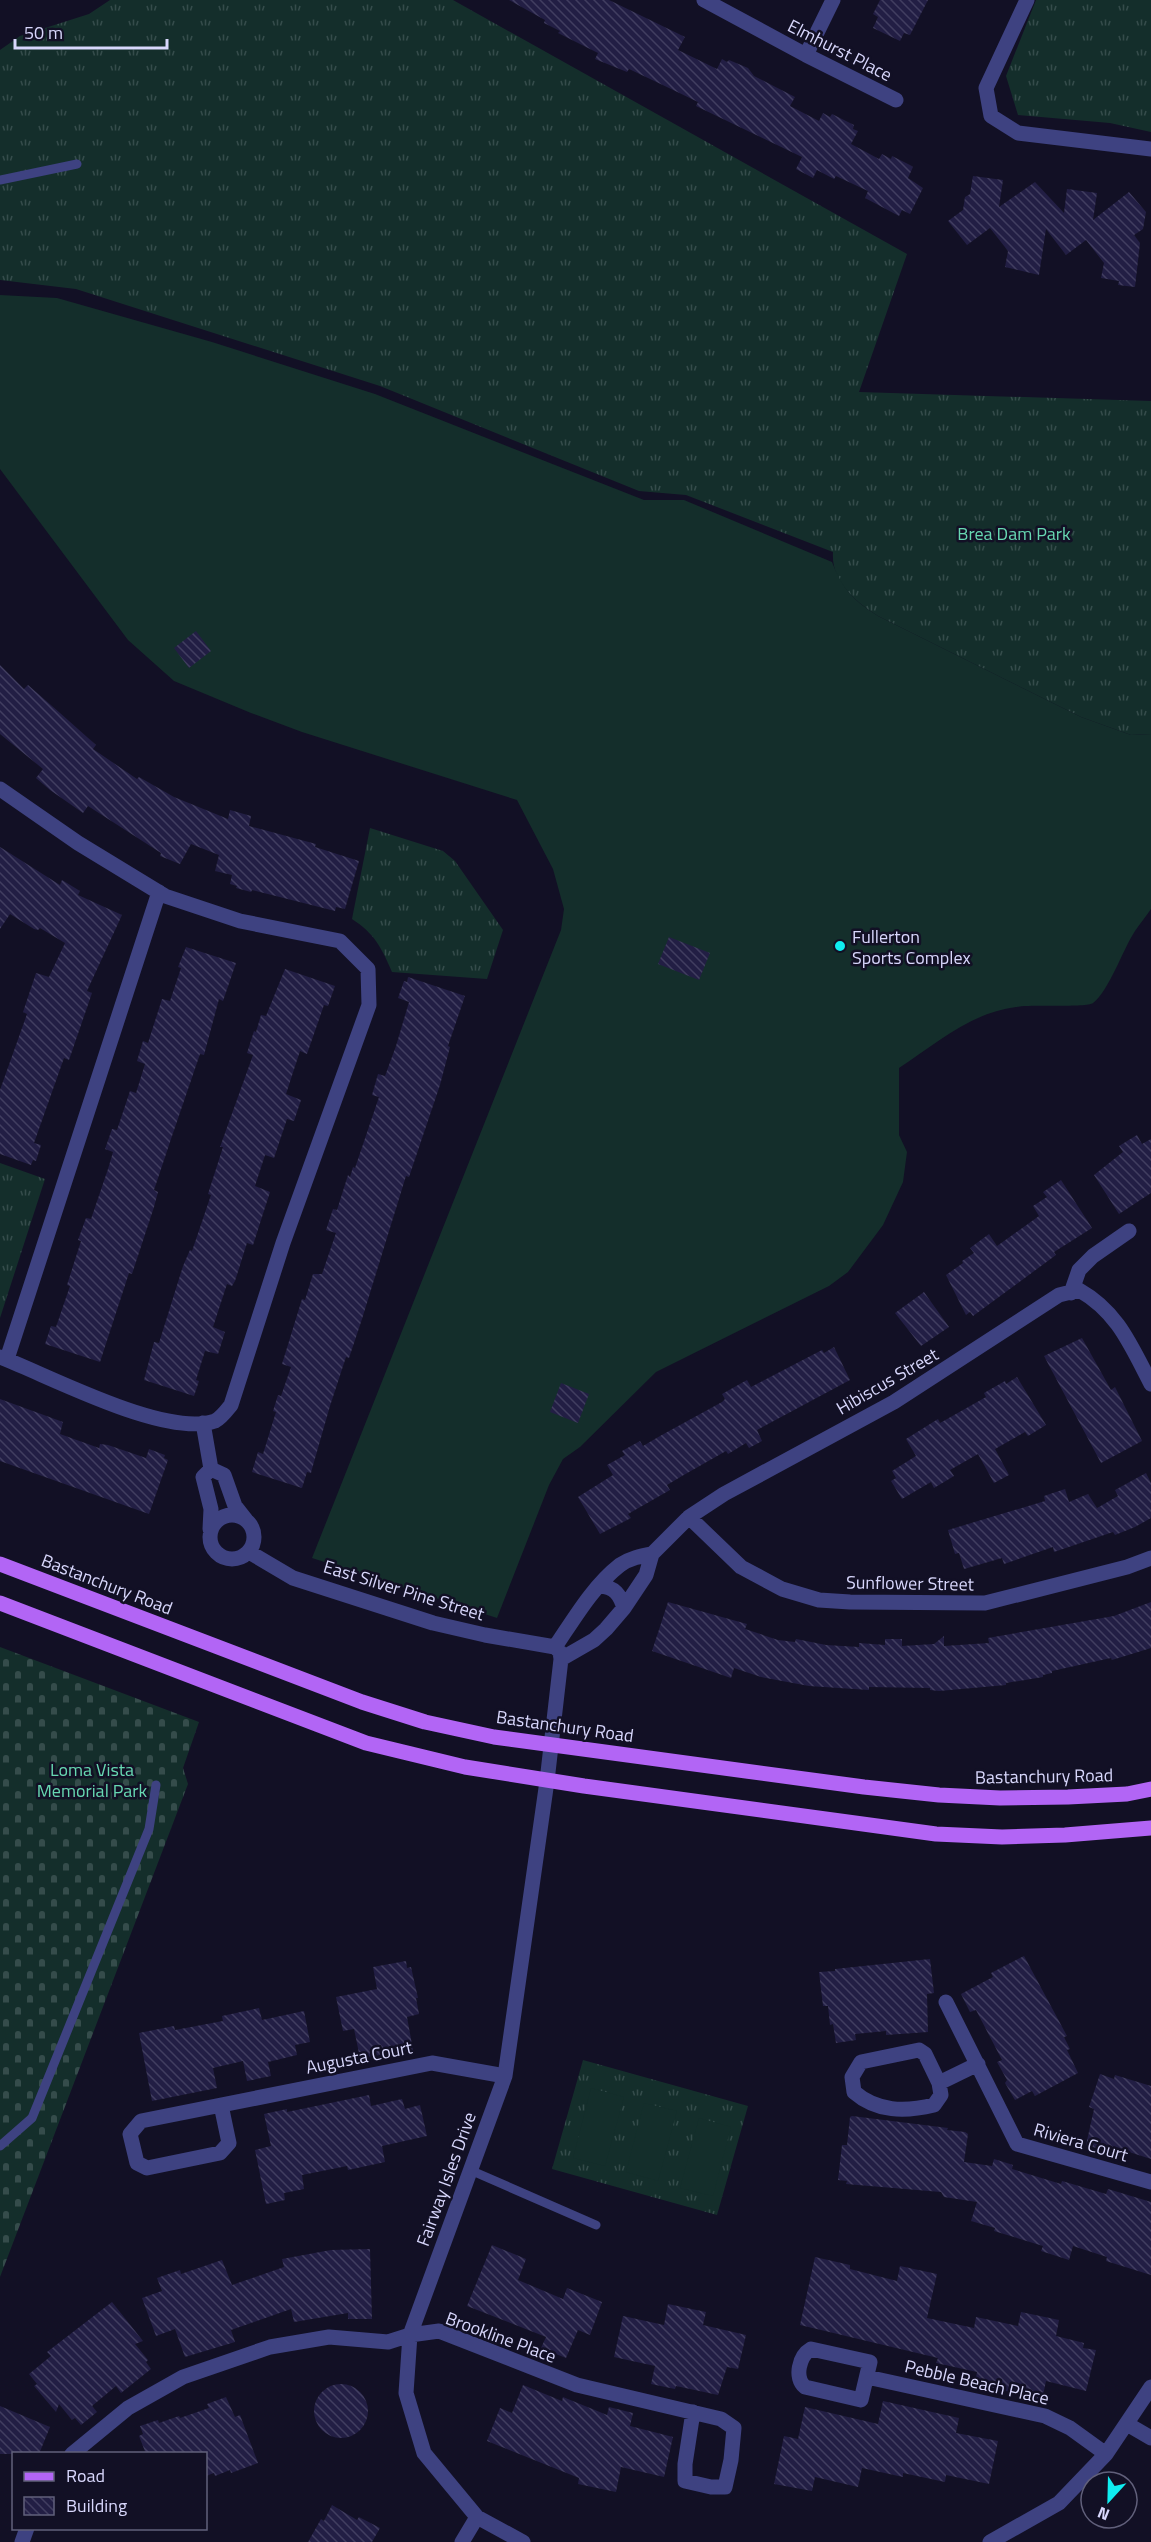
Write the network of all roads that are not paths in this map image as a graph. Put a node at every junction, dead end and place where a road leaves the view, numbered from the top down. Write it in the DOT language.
graph roads {
  1 [pos="704,0"];
  2 [pos="833,0"];
  3 [pos="1027,0"];
  4 [pos="806,55"];
  5 [pos="896,100"];
  6 [pos="1151,149"];
  7 [pos="78,164"];
  8 [pos="0,180"];
  9 [pos="1,792"];
  10 [pos="159,892"];
  11 [pos="1129,1231"];
  12 [pos="1071,1293"];
  13 [pos="3,1358"];
  14 [pos="1151,1384"];
  15 [pos="203,1423"];
  16 [pos="211,1468"];
  17 [pos="689,1517"];
  18 [pos="246,1520"];
  19 [pos="210,1529"];
  20 [pos="249,1552"];
  21 [pos="652,1554"];
  22 [pos="1151,1558"];
  23 [pos="0,1564"];
  24 [pos="600,1586"];
  25 [pos="0,1603"];
  26 [pos="624,1608"];
  27 [pos="558,1653"];
  28 [pos="552,1745"];
  29 [pos="547,1781"];
  30 [pos="156,1785"];
  31 [pos="1151,1790"];
  32 [pos="1151,1828"];
  33 [pos="946,2002"];
  34 [pos="978,2064"];
  35 [pos="505,2076"];
  36 [pos="939,2083"];
  37 [pos="222,2105"];
  38 [pos="0,2146"];
  39 [pos="470,2170"];
  40 [pos="1151,2182"];
  41 [pos="596,2225"];
  42 [pos="410,2335"];
  43 [pos="867,2377"];
  44 [pos="1151,2387"];
  45 [pos="693,2412"];
  46 [pos="1127,2424"];
  47 [pos="1151,2438"];
  48 [pos="74,2452"];
  49 [pos="1106,2454"];
  50 [pos="477,2517"];
  51 [pos="462,2542"];
  52 [pos="523,2542"];
  53 [pos="990,2542"];
  1 -- 4 [label="street, Elmhurst Place"];
  2 -- 4 [label="street"];
  3 -- 6 [label="street"];
  4 -- 5 [label="street, Elmhurst Place"];
  7 -- 8 [label="lane"];
  9 -- 10 [label="street"];
  10 -- 13 [label="street"];
  10 -- 15 [label="street"];
  11 -- 12 [label="street"];
  12 -- 14 [label="street"];
  12 -- 17 [label="street, Hibiscus Street"];
  13 -- 15 [label="street"];
  15 -- 16 [label="street"];
  16 -- 18 [label="street"];
  16 -- 19 [label="street"];
  17 -- 21 [label="street, Hibiscus Street"];
  17 -- 22 [label="street, Sunflower Street"];
  18 -- 19 [label="street"];
  18 -- 20 [label="street"];
  19 -- 20 [label="street"];
  20 -- 27 [label="street, East Silver Pine Street"];
  21 -- 24 [label="street, Hibiscus Street"];
  21 -- 26 [label="street, Hibiscus Street"];
  23 -- 28 [label="main road, Bastanchury Road"];
  24 -- 26 [label="street"];
  24 -- 27 [label="street, Hibiscus Street"];
  25 -- 29 [label="main road"];
  26 -- 27 [label="street, Hibiscus Street"];
  27 -- 28 [label="street, Fairway Isles Drive"];
  28 -- 29 [label="street, Fairway Isles Drive"];
  28 -- 31 [label="main road, Bastanchury Road"];
  29 -- 32 [label="main road"];
  29 -- 35 [label="street, Fairway Isles Drive"];
  30 -- 38 [label="lane"];
  33 -- 34 [label="street, Riviera Court"];
  34 -- 36 [label="street"];
  34 -- 40 [label="street, Riviera Court"];
  35 -- 37 [label="street, Augusta Court"];
  35 -- 39 [label="street, Fairway Isles Drive"];
  36 -- 36 [label="street"];
  37 -- 37 [label="street, Augusta Court"];
  39 -- 41 [label="lane"];
  39 -- 42 [label="street, Fairway Isles Drive"];
  42 -- 45 [label="street, Brookline Place"];
  42 -- 48 [label="street, Brookline Place"];
  42 -- 50 [label="street, Fairway Isles Drive"];
  43 -- 43 [label="street"];
  43 -- 49 [label="street, Pebble Beach Place"];
  44 -- 46 [label="street"];
  45 -- 45 [label="street, Brookline Place"];
  46 -- 47 [label="street"];
  46 -- 49 [label="street"];
  49 -- 53 [label="street"];
  50 -- 51 [label="street"];
  50 -- 52 [label="street, Fairway Isles Drive"];
}
